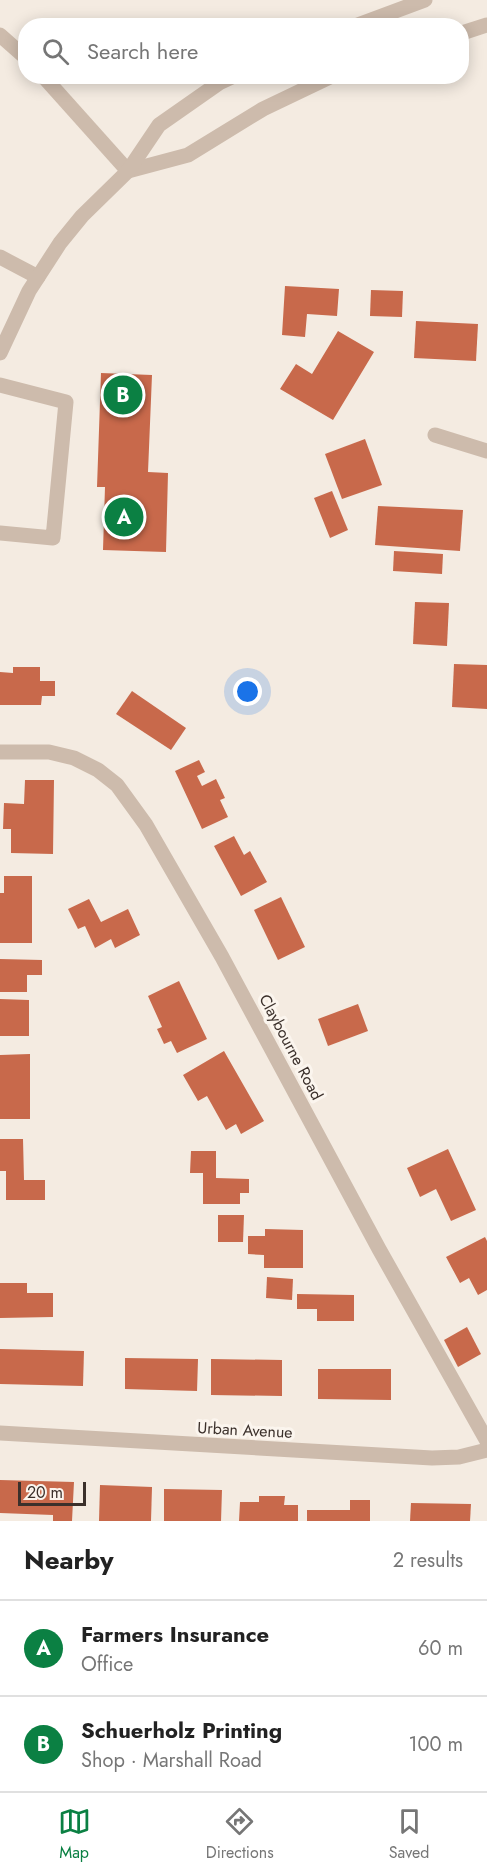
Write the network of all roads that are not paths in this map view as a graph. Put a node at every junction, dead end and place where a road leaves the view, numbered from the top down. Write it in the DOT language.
graph roads {
  1 [pos="425,0"];
  2 [pos="377,18"];
  3 [pos="487,25"];
  4 [pos="469,31"];
  5 [pos="0,35"];
  6 [pos="18,51"];
  7 [pos="50,84"];
  8 [pos="218,84"];
  9 [pos="315,84"];
  10 [pos="128,171"];
  11 [pos="0,257"];
  12 [pos="38,277"];
  13 [pos="0,353"];
  14 [pos="0,385"];
  15 [pos="435,435"];
  16 [pos="487,451"];
  17 [pos="0,533"];
  18 [pos="0,752"];
  19 [pos="0,1433"];
  20 [pos="487,1441"];
  21 [pos="487,1450"];
  1 -- 2 [label="street"];
  3 -- 4 [label="street"];
  5 -- 6 [label="street"];
  7 -- 10 [label="street"];
  8 -- 10 [label="street"];
  9 -- 10 [label="street"];
  10 -- 12 [label="street"];
  11 -- 12 [label="street"];
  12 -- 13 [label="street"];
  14 -- 17 [label="street"];
  15 -- 16 [label="street"];
  18 -- 20 [label="street, Claybourne Road"];
  19 -- 21 [label="street, Urban Avenue"];
}
